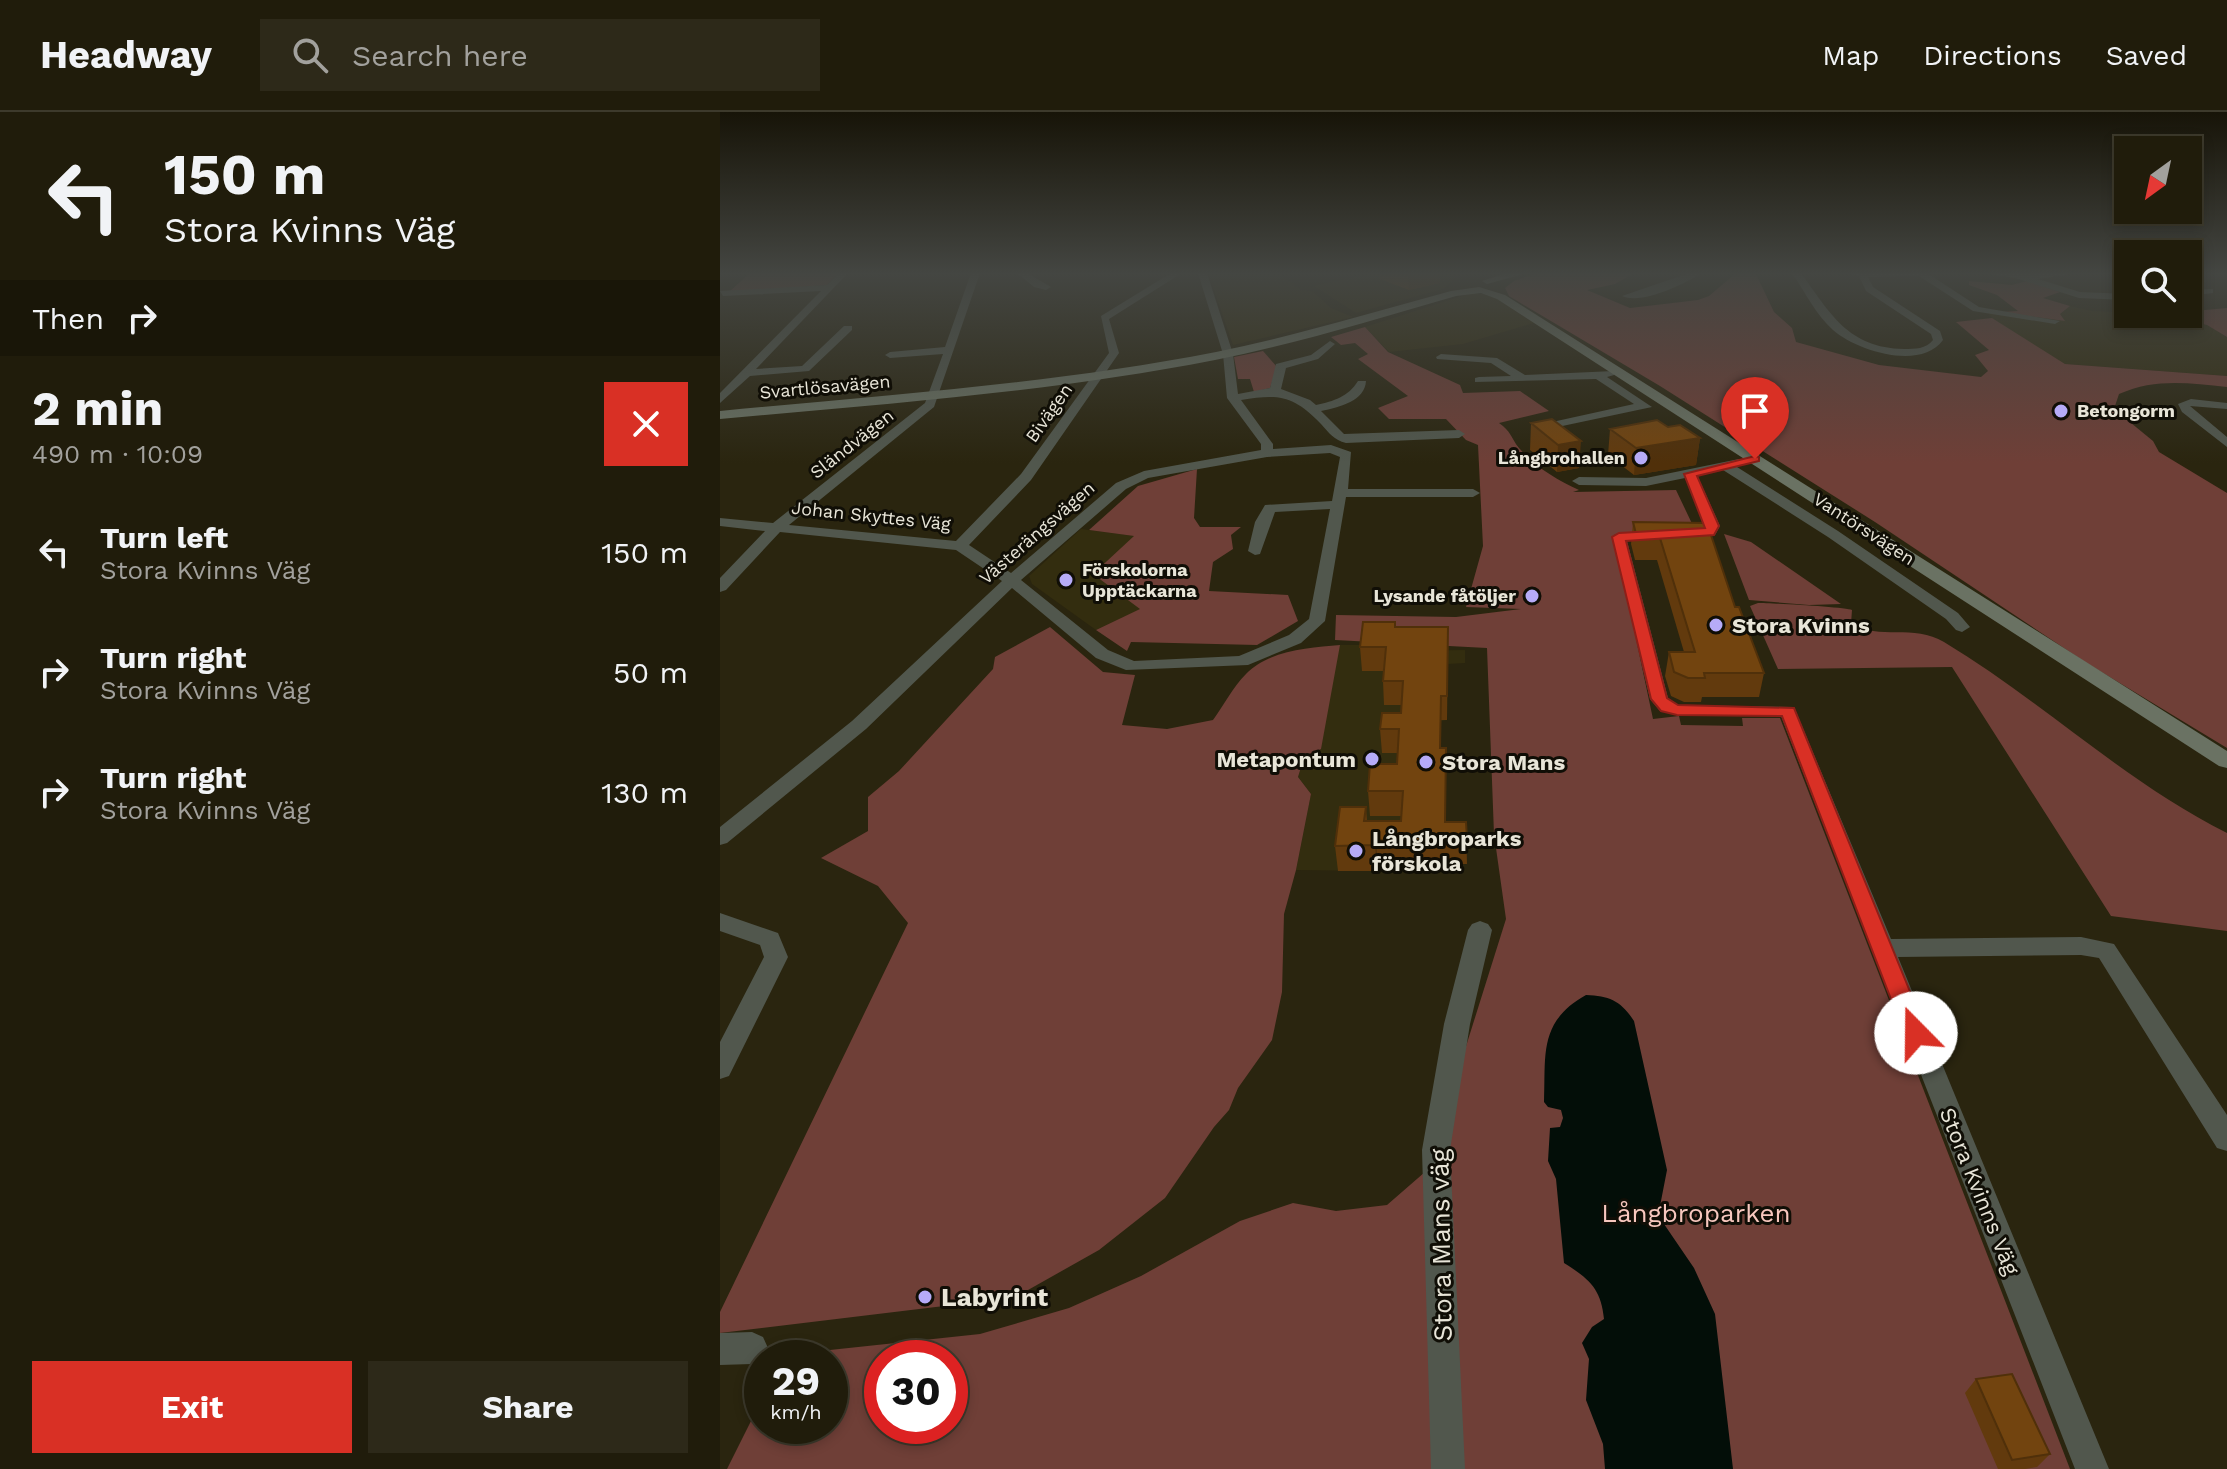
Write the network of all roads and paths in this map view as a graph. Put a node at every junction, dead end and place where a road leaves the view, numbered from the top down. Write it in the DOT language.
graph roads {
  1 [pos="782,336"];
  2 [pos="839,336"];
  3 [pos="954,336"];
  4 [pos="1109,336"];
  5 [pos="1222,336"];
  6 [pos="1299,336"];
  7 [pos="1564,336"];
  8 [pos="1851,336"];
  9 [pos="1937,336"];
  10 [pos="1330,344"];
  11 [pos="949,350"];
  12 [pos="1228,354"];
  13 [pos="890,355"];
  14 [pos="1441,357"];
  15 [pos="1618,371"];
  16 [pos="746,373"];
  17 [pos="1099,374"];
  18 [pos="1598,376"];
  19 [pos="1524,379"];
  20 [pos="1479,380"];
  21 [pos="1362,383"];
  22 [pos="1275,391"];
  23 [pos="935,395"];
  24 [pos="1233,398"];
  25 [pos="720,400"];
  26 [pos="2227,406"];
  27 [pos="1315,409"];
  28 [pos="720,415"];
  29 [pos="1538,429"];
  30 [pos="1459,434"];
  31 [pos="2227,443"];
  32 [pos="1344,445"];
  33 [pos="1267,453"];
  34 [pos="1755,459"];
  35 [pos="1726,466"];
  36 [pos="1690,474"];
  37 [pos="1579,481"];
  38 [pos="1473,493"];
  39 [pos="1338,499"];
  40 [pos="720,522"];
  41 [pos="778,526"];
  42 [pos="960,546"];
  43 [pos="1255,551"];
  44 [pos="1012,580"];
  45 [pos="720,587"];
  46 [pos="1962,627"];
  47 [pos="2227,761"];
  48 [pos="720,838"];
  49 [pos="720,922"];
  50 [pos="1480,930"];
  51 [pos="1881,948"];
  52 [pos="720,1068"];
  53 [pos="2227,1139"];
  54 [pos="1448,1469"];
  55 [pos="2092,1469"];
  1 -- 16 [label="street"];
  2 -- 16 [label="street"];
  3 -- 11 [label="street, Sländvägen"];
  4 -- 17 [label="street, Bivägen"];
  5 -- 12 [label="street"];
  6 -- 12 [label="street, Svartlösavägen"];
  7 -- 15 [label="street, Vantörsvägen"];
  8 -- 9 [label="street"];
  10 -- 22 [label="street"];
  11 -- 13 [label="street"];
  11 -- 23 [label="street, Sländvägen"];
  12 -- 17 [label="street, Svartlösavägen"];
  12 -- 24 [label="street"];
  14 -- 19 [label="street"];
  15 -- 18 [label="street"];
  15 -- 34 [label="street, Vantörsvägen"];
  16 -- 25 [label="street"];
  17 -- 23 [label="street, Svartlösavägen"];
  17 -- 42 [label="street, Bivägen"];
  18 -- 19 [label="street"];
  18 -- 29 [label="street"];
  19 -- 20 [label="street"];
  21 -- 27 [label="street"];
  22 -- 24 [label="street"];
  22 -- 27 [label="street"];
  23 -- 28 [label="street, Svartlösavägen"];
  23 -- 41 [label="street, Sländvägen"];
  24 -- 33 [label="street"];
  26 -- 31 [label="street"];
  27 -- 32 [label="street"];
  30 -- 32 [label="street"];
  32 -- 33 [label="street"];
  32 -- 39 [label="street, Johan Skyttes Väg"];
  33 -- 44 [label="street, Västerängsvägen"];
  34 -- 35 [label="street"];
  34 -- 47 [label="street, Vantörsvägen"];
  35 -- 36 [label="street"];
  35 -- 46 [label="street"];
  36 -- 37 [label="street"];
  36 -- 51 [label="street, Stora Kvinns Väg"];
  38 -- 39 [label="street"];
  39 -- 43 [label="street"];
  39 -- 44 [label="street, Johan Skyttes Väg"];
  40 -- 41 [label="street, Johan Skyttes Väg"];
  41 -- 42 [label="street, Johan Skyttes Väg"];
  41 -- 45 [label="street, Sländvägen"];
  42 -- 44 [label="street, Johan Skyttes Väg"];
  44 -- 48 [label="street, Västerängsvägen"];
  49 -- 52 [label="street"];
  50 -- 54 [label="street, Stora Mans väg"];
  51 -- 53 [label="street"];
  51 -- 55 [label="street, Stora Kvinns Väg"];
}
